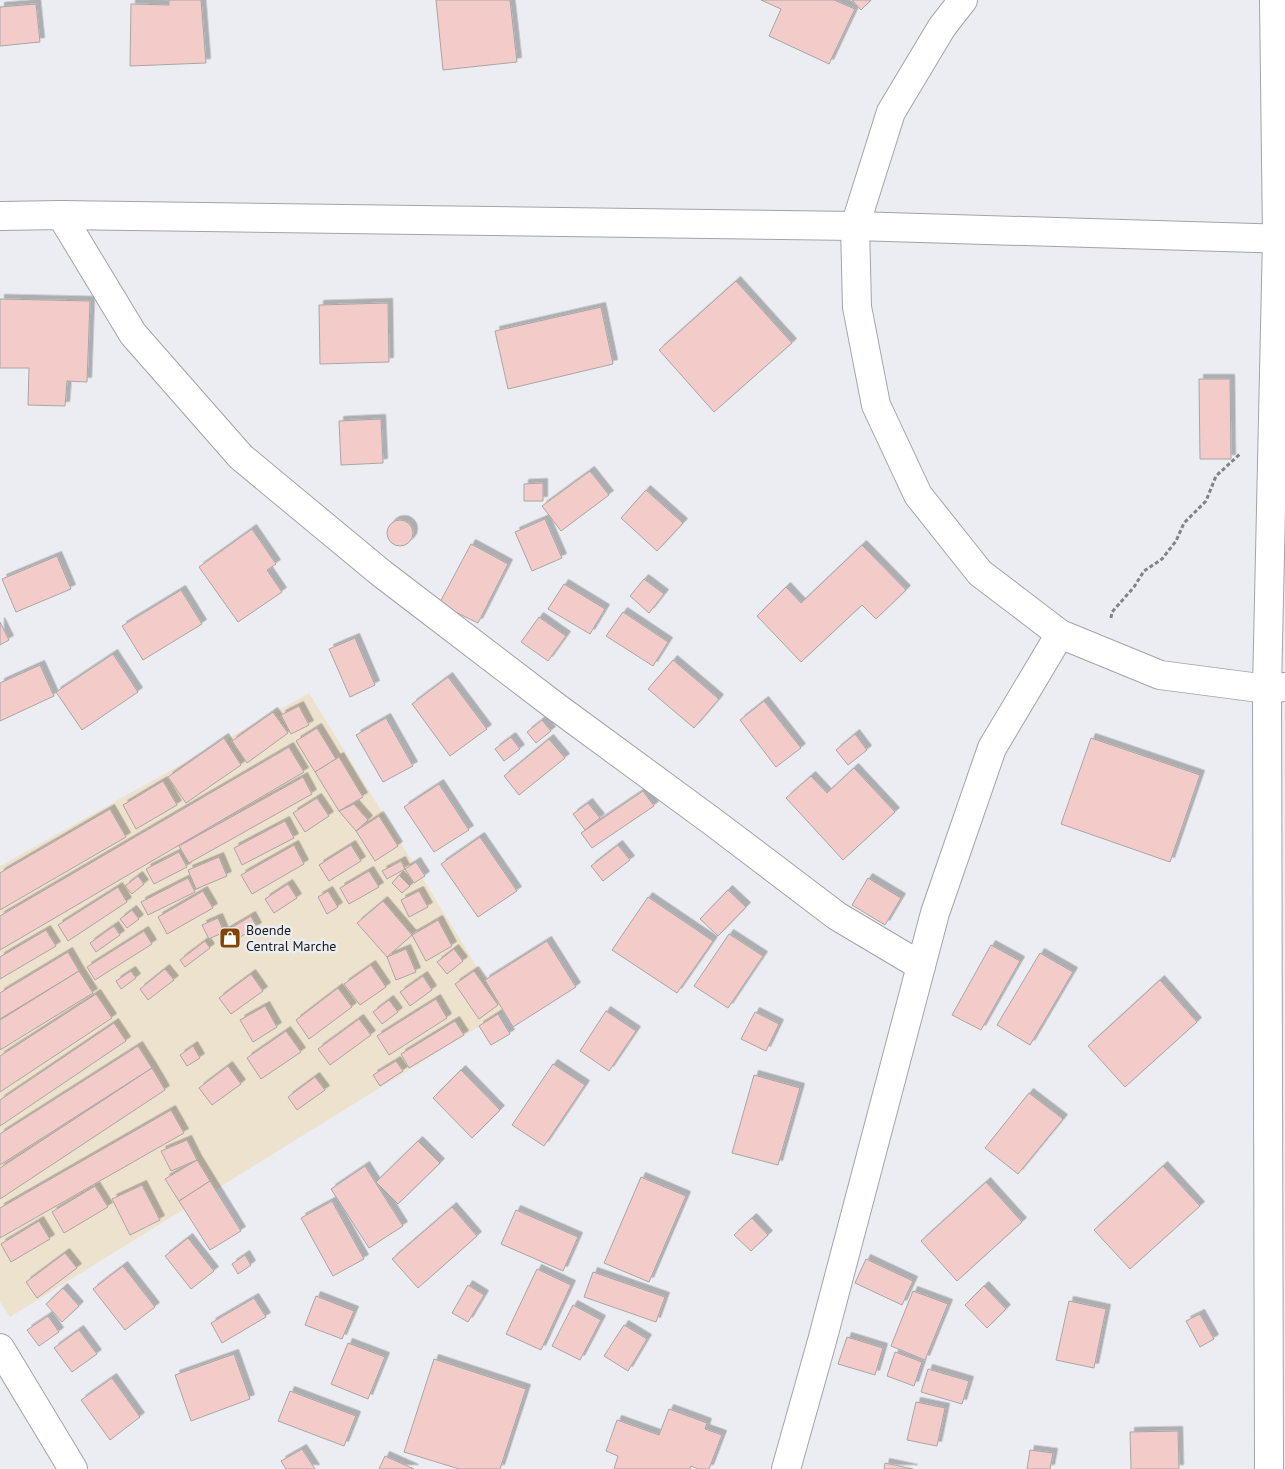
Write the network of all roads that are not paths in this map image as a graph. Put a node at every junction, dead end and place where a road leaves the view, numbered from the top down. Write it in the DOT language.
graph roads {
  1 [pos="963,0"];
  2 [pos="1274,0"];
  3 [pos="61,215"];
  4 [pos="0,216"];
  5 [pos="855,226"];
  6 [pos="1281,239"];
  7 [pos="1060,634"];
  8 [pos="1276,688"];
  9 [pos="921,966"];
  10 [pos="0,1348"];
  11 [pos="73,1469"];
  12 [pos="786,1469"];
  13 [pos="1269,1469"];
  1 -- 5 [label="street"];
  2 -- 6 [label="street"];
  3 -- 4 [label="street"];
  3 -- 5 [label="street"];
  3 -- 9 [label="street"];
  5 -- 6 [label="street"];
  5 -- 7 [label="street"];
  6 -- 8 [label="street"];
  7 -- 8 [label="street"];
  7 -- 9 [label="street"];
  8 -- 13 [label="street"];
  9 -- 12 [label="street"];
  10 -- 11 [label="street"];
}
